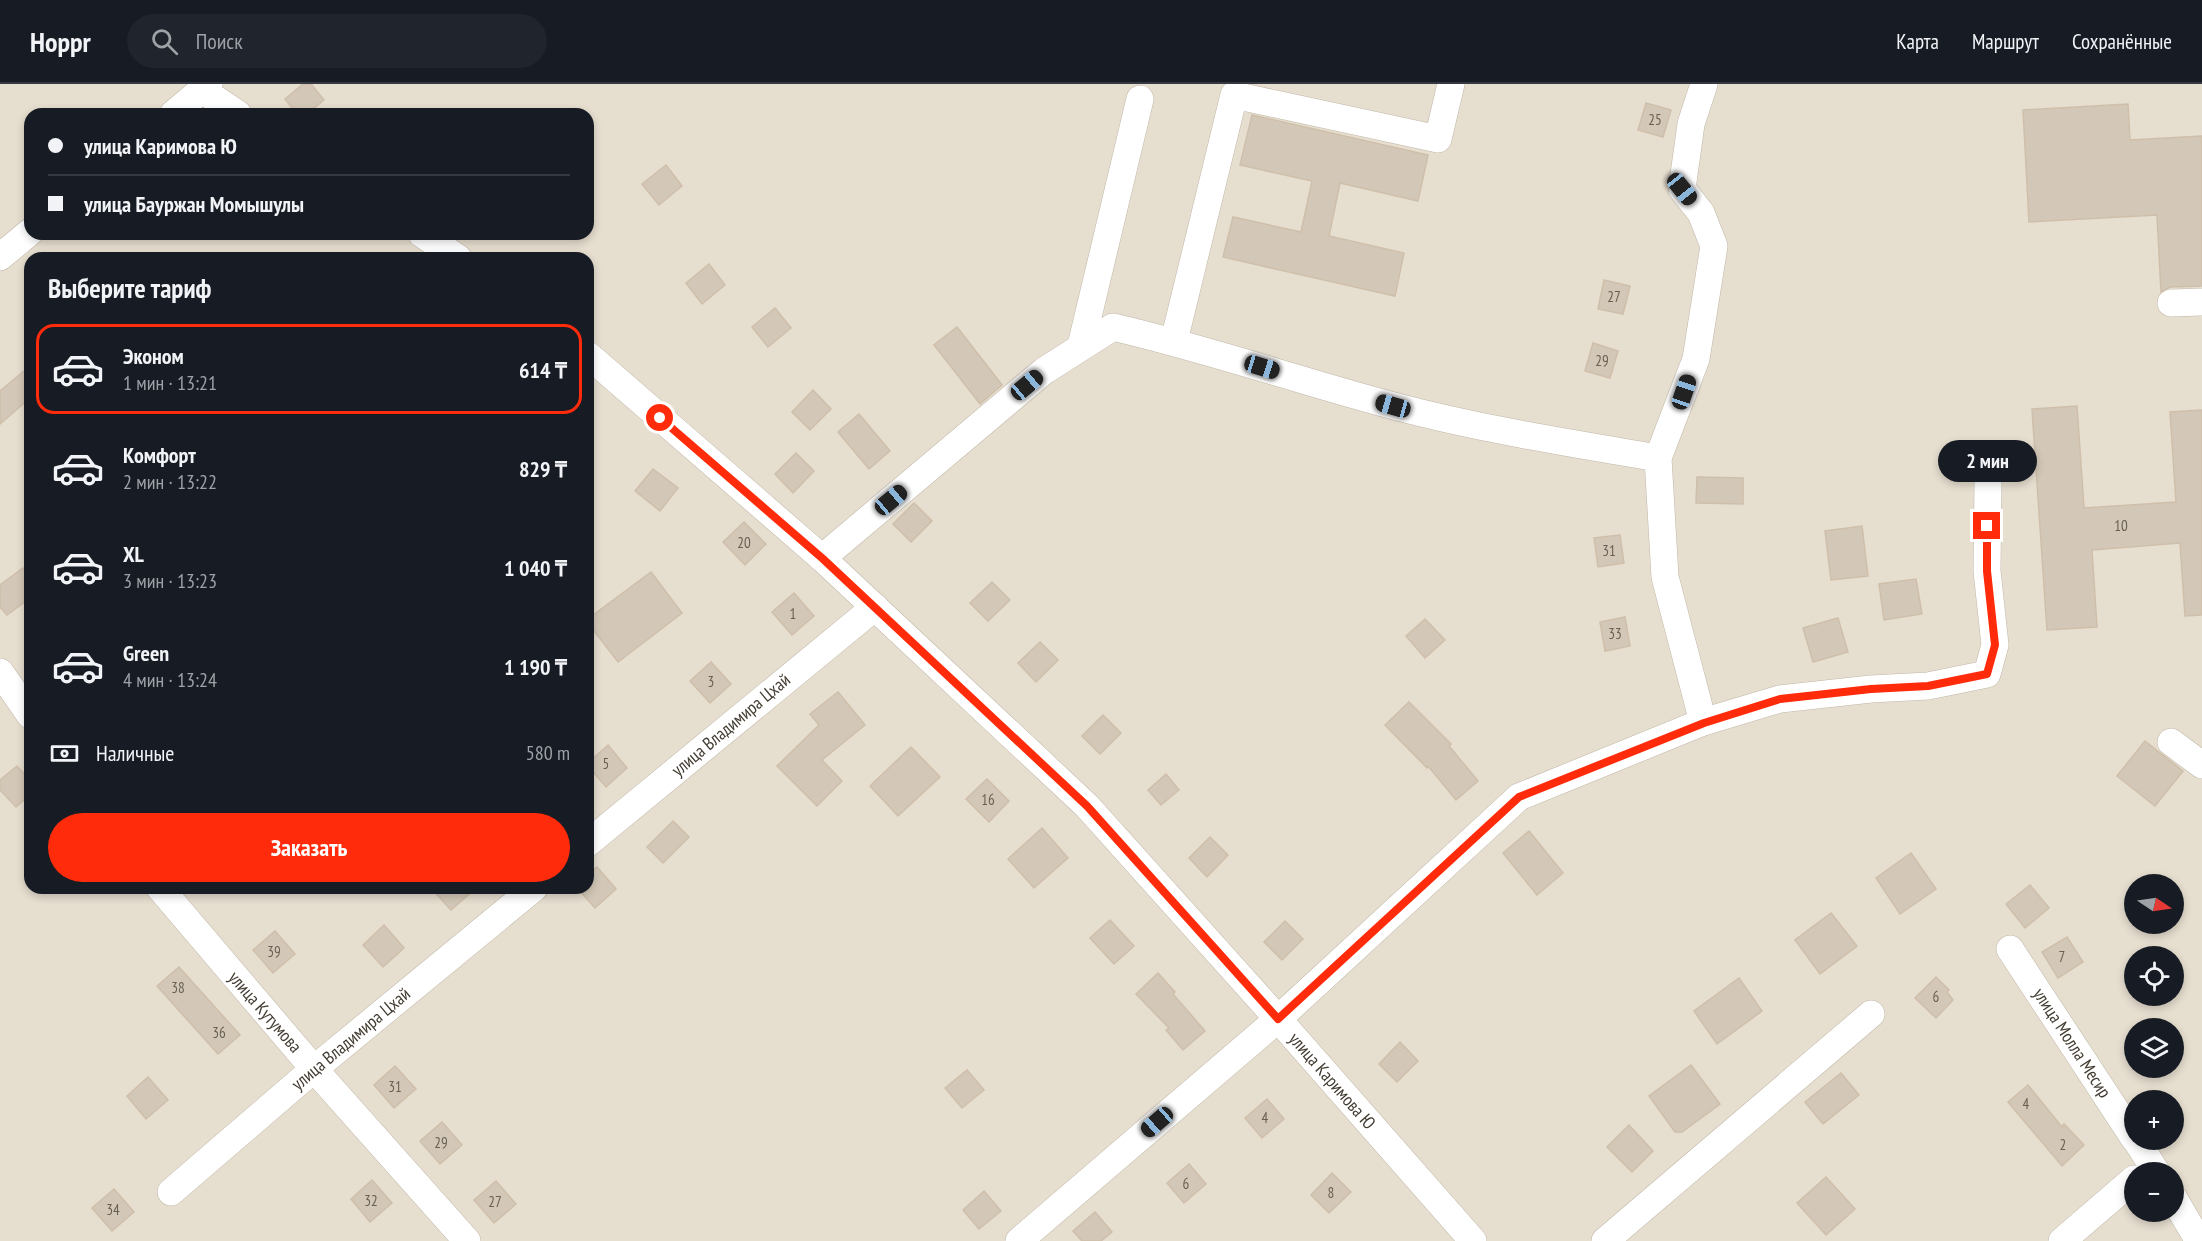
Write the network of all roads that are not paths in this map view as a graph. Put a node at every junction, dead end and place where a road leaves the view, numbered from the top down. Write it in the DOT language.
graph roads {
  1 [pos="1451,84"];
  2 [pos="1704,84"];
  3 [pos="206,87"];
  4 [pos="1140,99"];
  5 [pos="180,108"];
  6 [pos="231,108"];
  7 [pos="24,237"];
  8 [pos="431,240"];
  9 [pos="449,252"];
  10 [pos="0,257"];
  11 [pos="2202,302"];
  12 [pos="2171,303"];
  13 [pos="1174,341"];
  14 [pos="1081,346"];
  15 [pos="594,360"];
  16 [pos="1658,458"];
  17 [pos="1988,481"];
  18 [pos="822,558"];
  19 [pos="875,607"];
  20 [pos="0,672"];
  21 [pos="24,706"];
  22 [pos="1704,723"];
  23 [pos="2171,742"];
  24 [pos="2202,765"];
  25 [pos="594,838"];
  26 [pos="165,894"];
  27 [pos="527,894"];
  28 [pos="2010,949"];
  29 [pos="1871,1014"];
  30 [pos="1278,1019"];
  31 [pos="314,1070"];
  32 [pos="2124,1122"];
  33 [pos="2124,1190"];
  34 [pos="171,1192"];
  35 [pos="2184,1216"];
  36 [pos="467,1241"];
  37 [pos="1019,1241"];
  38 [pos="1473,1241"];
  39 [pos="1605,1241"];
  40 [pos="2062,1241"];
  41 [pos="2199,1241"];
  1 -- 13 [label="street"];
  2 -- 16 [label="street"];
  3 -- 5 [label="street"];
  3 -- 6 [label="street"];
  4 -- 14 [label="street"];
  7 -- 10 [label="street"];
  8 -- 9 [label="street"];
  11 -- 12 [label="street"];
  13 -- 14 [label="street"];
  13 -- 16 [label="street"];
  14 -- 18 [label="street"];
  15 -- 18 [label="street, улица Каримова Ю"];
  16 -- 22 [label="street"];
  17 -- 22 [label="street"];
  18 -- 19 [label="street, улица Каримова Ю"];
  19 -- 25 [label="street, улица Владимира Цхай"];
  19 -- 30 [label="street, улица Каримова Ю"];
  20 -- 21 [label="street"];
  22 -- 30 [label="street"];
  23 -- 24 [label="street"];
  26 -- 31 [label="street, улица Кутумова"];
  27 -- 31 [label="street, улица Владимира Цхай"];
  28 -- 32 [label="street, улица Молла Месир"];
  29 -- 39 [label="street"];
  30 -- 37 [label="street"];
  30 -- 38 [label="street, улица Каримова Ю"];
  31 -- 34 [label="street, улица Владимира Цхай"];
  31 -- 36 [label="street, улица Кутумова"];
  33 -- 40 [label="street"];
  35 -- 41 [label="street"];
}
